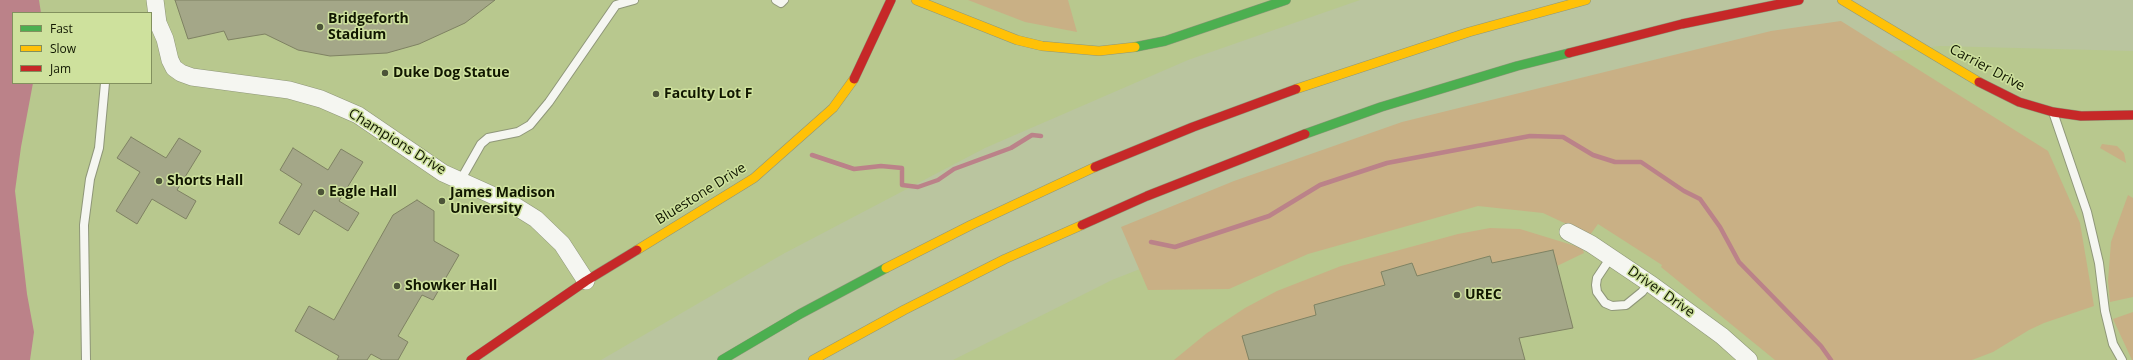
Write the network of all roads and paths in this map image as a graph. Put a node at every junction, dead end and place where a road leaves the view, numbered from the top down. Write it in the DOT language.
graph roads {
  1 [pos="155,0"];
  2 [pos="634,0"];
  3 [pos="776,0"];
  4 [pos="784,0"];
  5 [pos="891,0"];
  6 [pos="916,0"];
  7 [pos="1286,0"];
  8 [pos="1586,0"];
  9 [pos="1799,0"];
  10 [pos="1842,0"];
  11 [pos="154,23"];
  12 [pos="105,84"];
  13 [pos="2053,112"];
  14 [pos="2133,115"];
  15 [pos="460,181"];
  16 [pos="1568,232"];
  17 [pos="1611,257"];
  18 [pos="586,281"];
  19 [pos="1649,283"];
  20 [pos="86,360"];
  21 [pos="471,360"];
  22 [pos="722,360"];
  23 [pos="813,360"];
  24 [pos="1749,360"];
  25 [pos="2122,360"];
  1 -- 11 [label="street, Champions Drive"];
  2 -- 15 [label="lane"];
  3 -- 4 [label="lane"];
  5 -- 18 [label="main road, Bluestone Drive"];
  6 -- 7 [label="main road"];
  8 -- 22 [label="main road"];
  9 -- 23 [label="main road"];
  10 -- 13 [label="main road, Carrier Drive"];
  11 -- 15 [label="street, Champions Drive"];
  12 -- 20 [label="lane"];
  13 -- 14 [label="main road, Carrier Drive"];
  13 -- 25 [label="lane"];
  15 -- 18 [label="street, Champions Drive"];
  16 -- 17 [label="street, Driver Drive"];
  17 -- 19 [label="street, Driver Drive"];
  17 -- 19 [label="lane"];
  18 -- 21 [label="main road, Bluestone Drive"];
  19 -- 24 [label="street, Driver Drive"];
}
